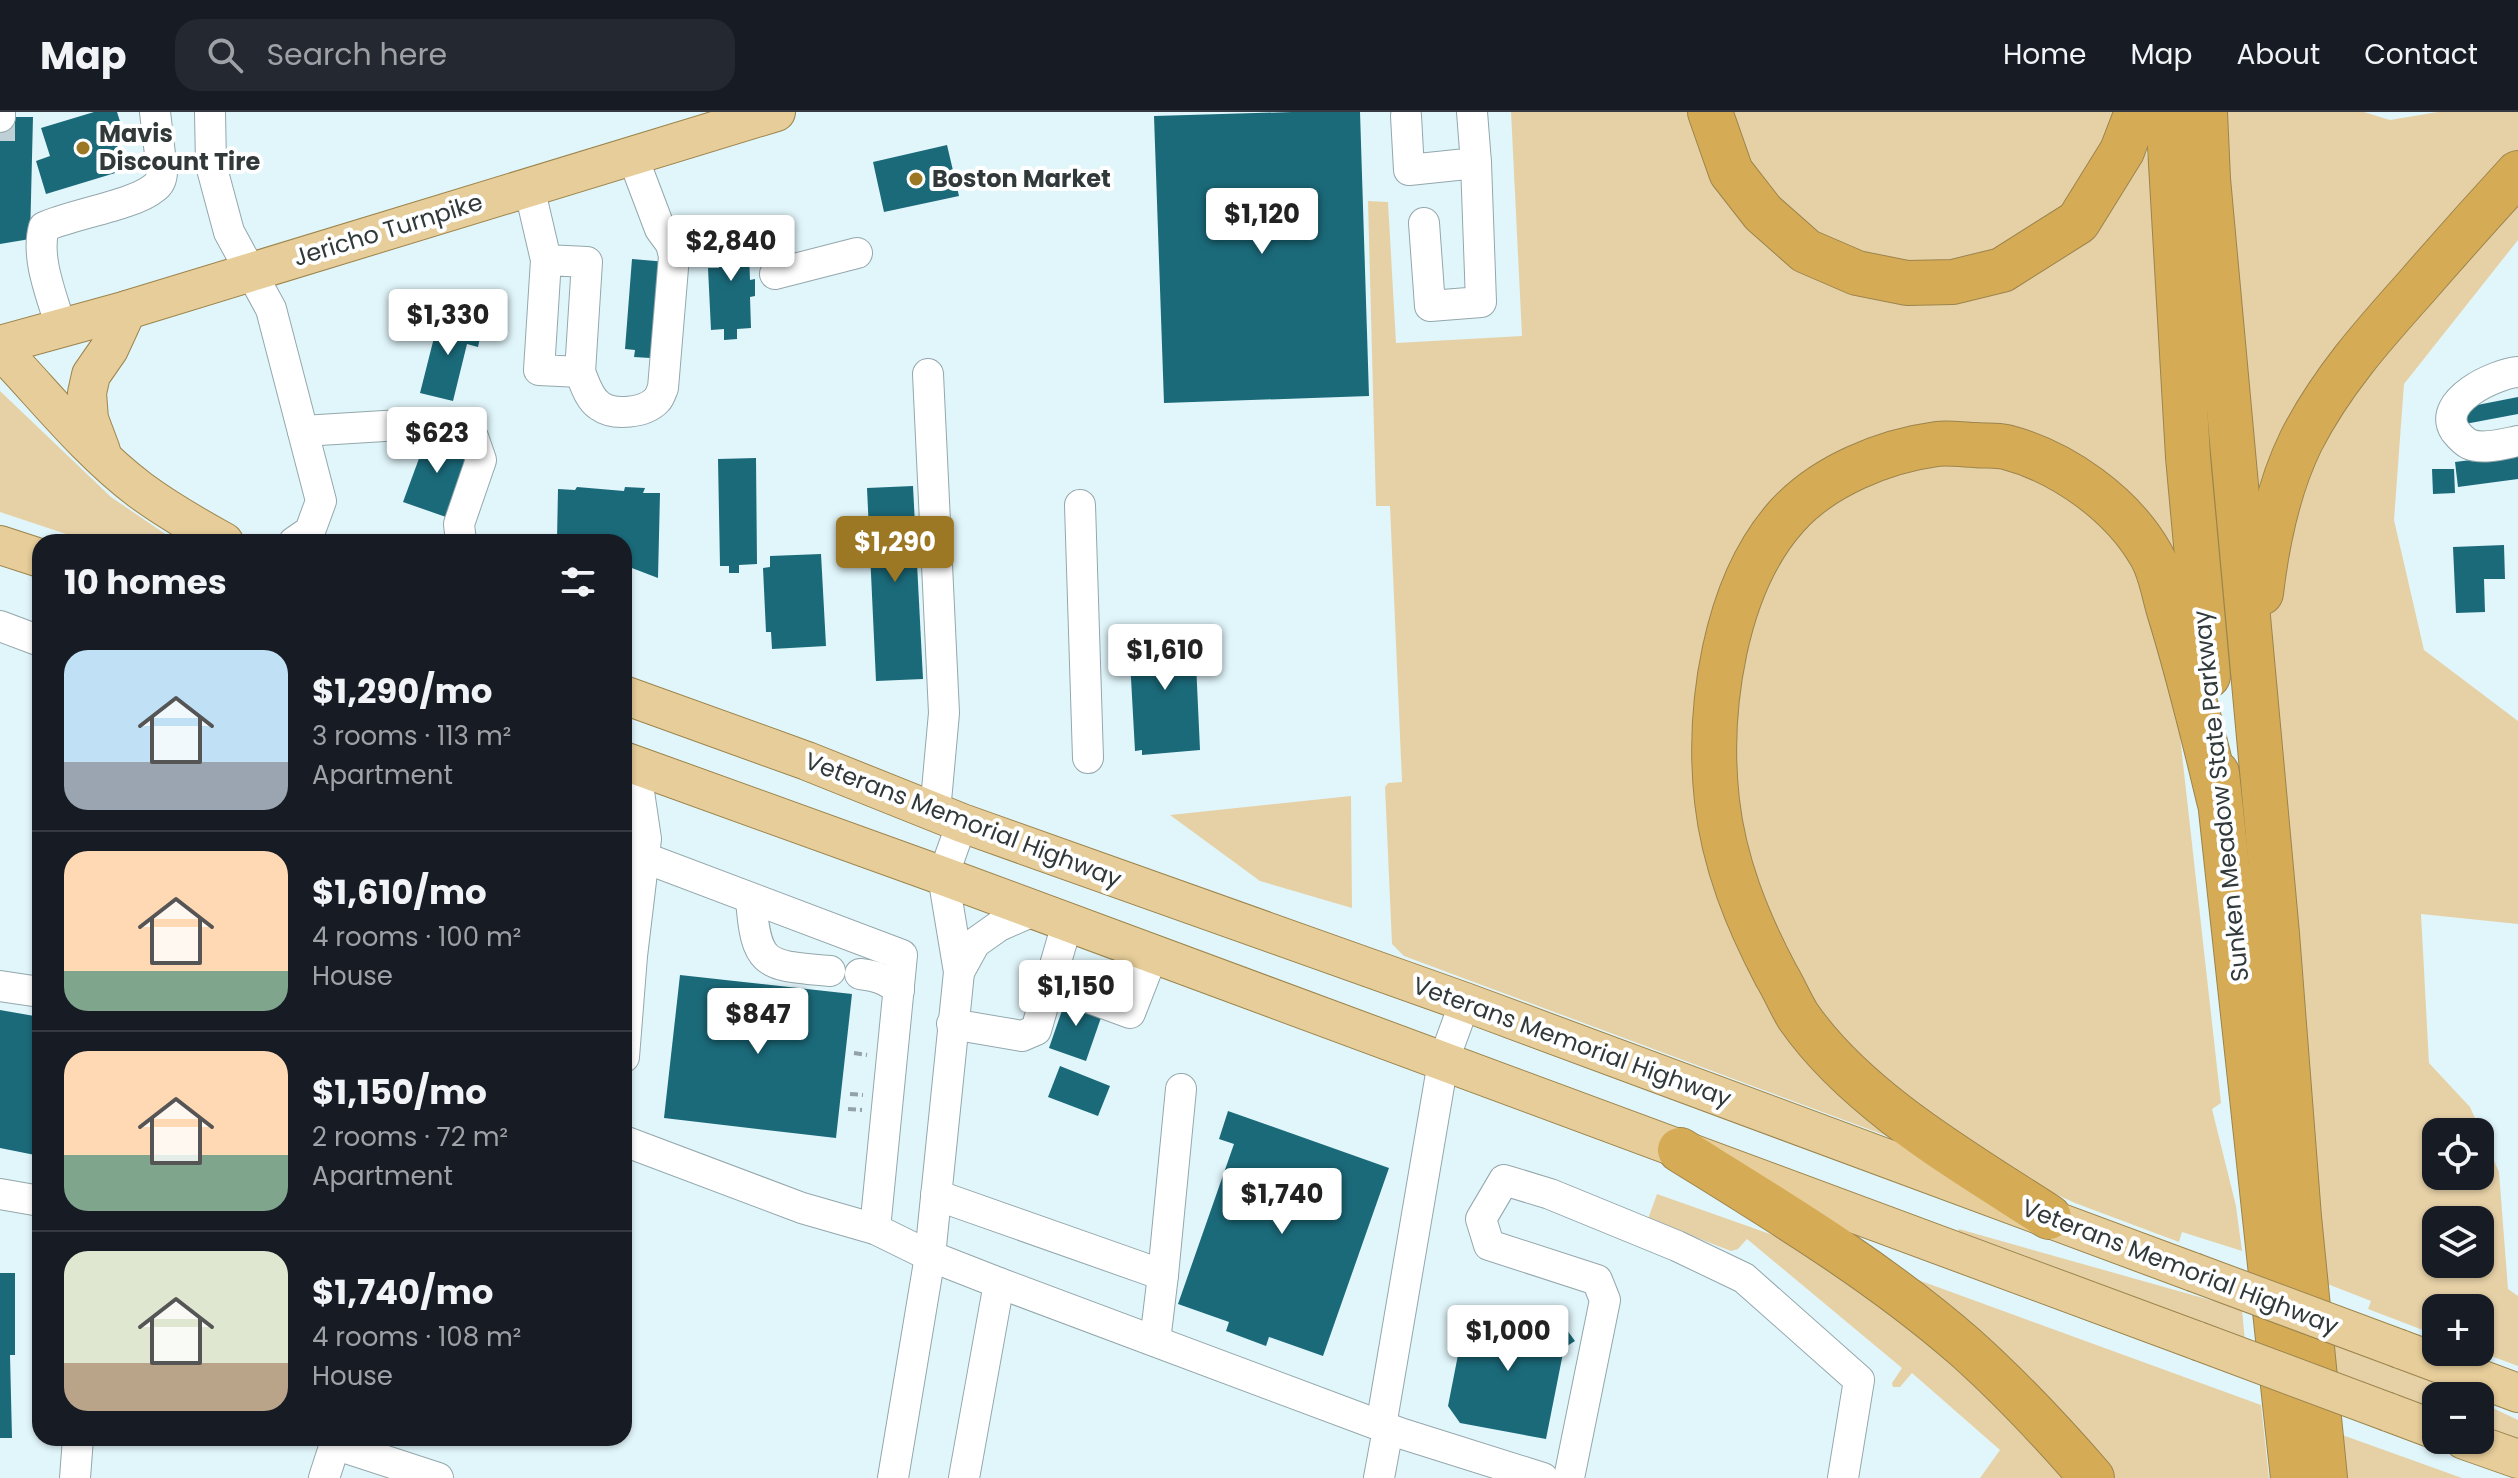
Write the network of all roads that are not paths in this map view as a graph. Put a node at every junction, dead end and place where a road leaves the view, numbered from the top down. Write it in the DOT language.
graph roads {
  1 [pos="155,112"];
  2 [pos="210,112"];
  3 [pos="776,112"];
  4 [pos="1472,112"];
  5 [pos="1710,112"];
  6 [pos="2137,112"];
  7 [pos="2168,112"];
  8 [pos="2205,112"];
  9 [pos="1406,116"];
  10 [pos="632,155"];
  11 [pos="1476,163"];
  12 [pos="2518,173"];
  13 [pos="529,187"];
  14 [pos="1424,223"];
  15 [pos="857,253"];
  16 [pos="546,260"];
  17 [pos="250,272"];
  18 [pos="775,274"];
  19 [pos="127,310"];
  20 [pos="61,328"];
  21 [pos="0,347"];
  22 [pos="580,372"];
  23 [pos="2518,372"];
  24 [pos="928,374"];
  25 [pos="303,431"];
  26 [pos="2518,441"];
  27 [pos="103,458"];
  28 [pos="1080,505"];
  29 [pos="209,534"];
  30 [pos="306,534"];
  31 [pos="460,534"];
  32 [pos="0,545"];
  33 [pos="32,555"];
  34 [pos="0,626"];
  35 [pos="32,638"];
  36 [pos="2252,663"];
  37 [pos="632,698"];
  38 [pos="1088,758"];
  39 [pos="632,764"];
  40 [pos="632,772"];
  41 [pos="2219,800"];
  42 [pos="949,817"];
  43 [pos="634,854"];
  44 [pos="943,876"];
  45 [pos="751,899"];
  46 [pos="1050,917"];
  47 [pos="1153,954"];
  48 [pos="632,956"];
  49 [pos="830,971"];
  50 [pos="959,972"];
  51 [pos="860,974"];
  52 [pos="1049,983"];
  53 [pos="0,986"];
  54 [pos="899,990"];
  55 [pos="32,991"];
  56 [pos="1465,1002"];
  57 [pos="952,1024"];
  58 [pos="1443,1062"];
  59 [pos="1181,1089"];
  60 [pos="632,1144"];
  61 [pos="1680,1150"];
  62 [pos="0,1194"];
  63 [pos="936,1195"];
  64 [pos="32,1200"];
  65 [pos="2049,1217"];
  66 [pos="875,1229"];
  67 [pos="930,1256"];
  68 [pos="1163,1275"];
  69 [pos="999,1283"];
  70 [pos="1155,1341"];
  71 [pos="2518,1393"];
  72 [pos="2422,1425"];
  73 [pos="1384,1428"];
  74 [pos="77,1446"];
  75 [pos="334,1446"];
  76 [pos="344,1446"];
  77 [pos="2494,1451"];
  78 [pos="2518,1459"];
  79 [pos="388,1470"];
  80 [pos="75,1478"];
  81 [pos="324,1478"];
  82 [pos="438,1478"];
  83 [pos="893,1478"];
  84 [pos="964,1478"];
  85 [pos="1379,1478"];
  86 [pos="1543,1478"];
  87 [pos="1569,1478"];
  88 [pos="1843,1478"];
  89 [pos="2092,1478"];
  90 [pos="2293,1478"];
  91 [pos="2325,1478"];
  1 -- 20 [label="street"];
  2 -- 17 [label="street"];
  3 -- 10 [label="main road, Jericho Turnpike"];
  4 -- 11 [label="street"];
  5 -- 6 [label="highway"];
  7 -- 41 [label="highway, Sunken Meadow State Parkway"];
  8 -- 36 [label="highway, Sunken Meadow State Parkway"];
  9 -- 11 [label="street"];
  10 -- 13 [label="main road, Jericho Turnpike"];
  10 -- 22 [label="street"];
  11 -- 14 [label="street"];
  12 -- 36 [label="highway"];
  13 -- 16 [label="street"];
  13 -- 17 [label="main road, Jericho Turnpike"];
  15 -- 18 [label="street"];
  16 -- 22 [label="street"];
  16 -- 22 [label="street"];
  17 -- 19 [label="main road, Jericho Turnpike"];
  17 -- 25 [label="street"];
  19 -- 20 [label="main road, Jericho Turnpike"];
  19 -- 27 [label="main road"];
  20 -- 21 [label="main road, Jericho Turnpike"];
  21 -- 27 [label="main road"];
  23 -- 26 [label="street"];
  24 -- 42 [label="street"];
  25 -- 30 [label="street"];
  25 -- 31 [label="street"];
  27 -- 29 [label="main road"];
  28 -- 38 [label="street"];
  32 -- 33 [label="main road"];
  34 -- 35 [label="street"];
  36 -- 91 [label="highway, Sunken Meadow State Parkway"];
  37 -- 42 [label="main road, Veterans Memorial Highway"];
  39 -- 44 [label="main road"];
  40 -- 43 [label="street"];
  41 -- 65 [label="highway"];
  41 -- 90 [label="highway, Sunken Meadow State Parkway"];
  42 -- 44 [label="street"];
  42 -- 56 [label="main road, Veterans Memorial Highway"];
  43 -- 45 [label="street"];
  43 -- 48 [label="street"];
  44 -- 46 [label="main road"];
  44 -- 50 [label="street"];
  45 -- 49 [label="street"];
  45 -- 54 [label="street"];
  46 -- 47 [label="main road"];
  46 -- 50 [label="street"];
  46 -- 52 [label="street"];
  47 -- 52 [label="street"];
  47 -- 58 [label="main road"];
  50 -- 57 [label="street"];
  51 -- 54 [label="street"];
  52 -- 57 [label="street"];
  53 -- 55 [label="street"];
  54 -- 66 [label="street"];
  56 -- 58 [label="street"];
  56 -- 65 [label="main road, Veterans Memorial Highway"];
  57 -- 63 [label="street"];
  58 -- 61 [label="main road"];
  58 -- 73 [label="street"];
  59 -- 68 [label="street"];
  60 -- 66 [label="street"];
  61 -- 72 [label="main road, bridge"];
  61 -- 89 [label="highway"];
  62 -- 64 [label="street"];
  63 -- 67 [label="street"];
  63 -- 68 [label="street"];
  65 -- 71 [label="main road, Veterans Memorial Highway, bridge"];
  66 -- 67 [label="street"];
  67 -- 69 [label="street"];
  67 -- 83 [label="street"];
  68 -- 70 [label="street"];
  69 -- 70 [label="street"];
  69 -- 84 [label="street"];
  70 -- 73 [label="street"];
  73 -- 85 [label="street"];
  73 -- 86 [label="street"];
  74 -- 80 [label="street"];
  75 -- 81 [label="street"];
  76 -- 79 [label="street"];
  77 -- 78 [label="main road"];
  79 -- 82 [label="street"];
  87 -- 88 [label="street"];
}
